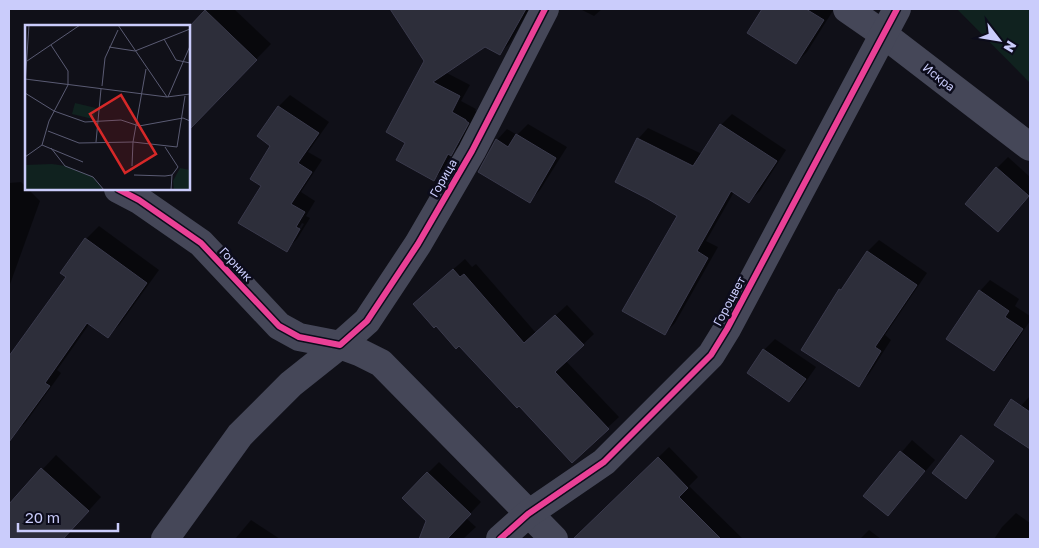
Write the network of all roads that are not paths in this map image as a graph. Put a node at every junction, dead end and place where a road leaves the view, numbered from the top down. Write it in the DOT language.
graph roads {
  1 [pos="545,9"];
  2 [pos="847,9"];
  3 [pos="896,9"];
  4 [pos="883,34"];
  5 [pos="1030,147"];
  6 [pos="120,190"];
  7 [pos="340,345"];
  8 [pos="528,514"];
  9 [pos="165,539"];
  10 [pos="500,539"];
  11 [pos="554,539"];
  1 -- 7 [label="street, Горица"];
  2 -- 4 [label="street, Искра"];
  3 -- 4 [label="street, Гороцвет"];
  4 -- 5 [label="street, Искра"];
  4 -- 8 [label="street, Гороцвет"];
  6 -- 7 [label="street, Горник"];
  7 -- 8 [label="street, Горник"];
  7 -- 9 [label="street"];
  8 -- 10 [label="street, Гороцвет"];
  8 -- 11 [label="street, Горник"];
}
